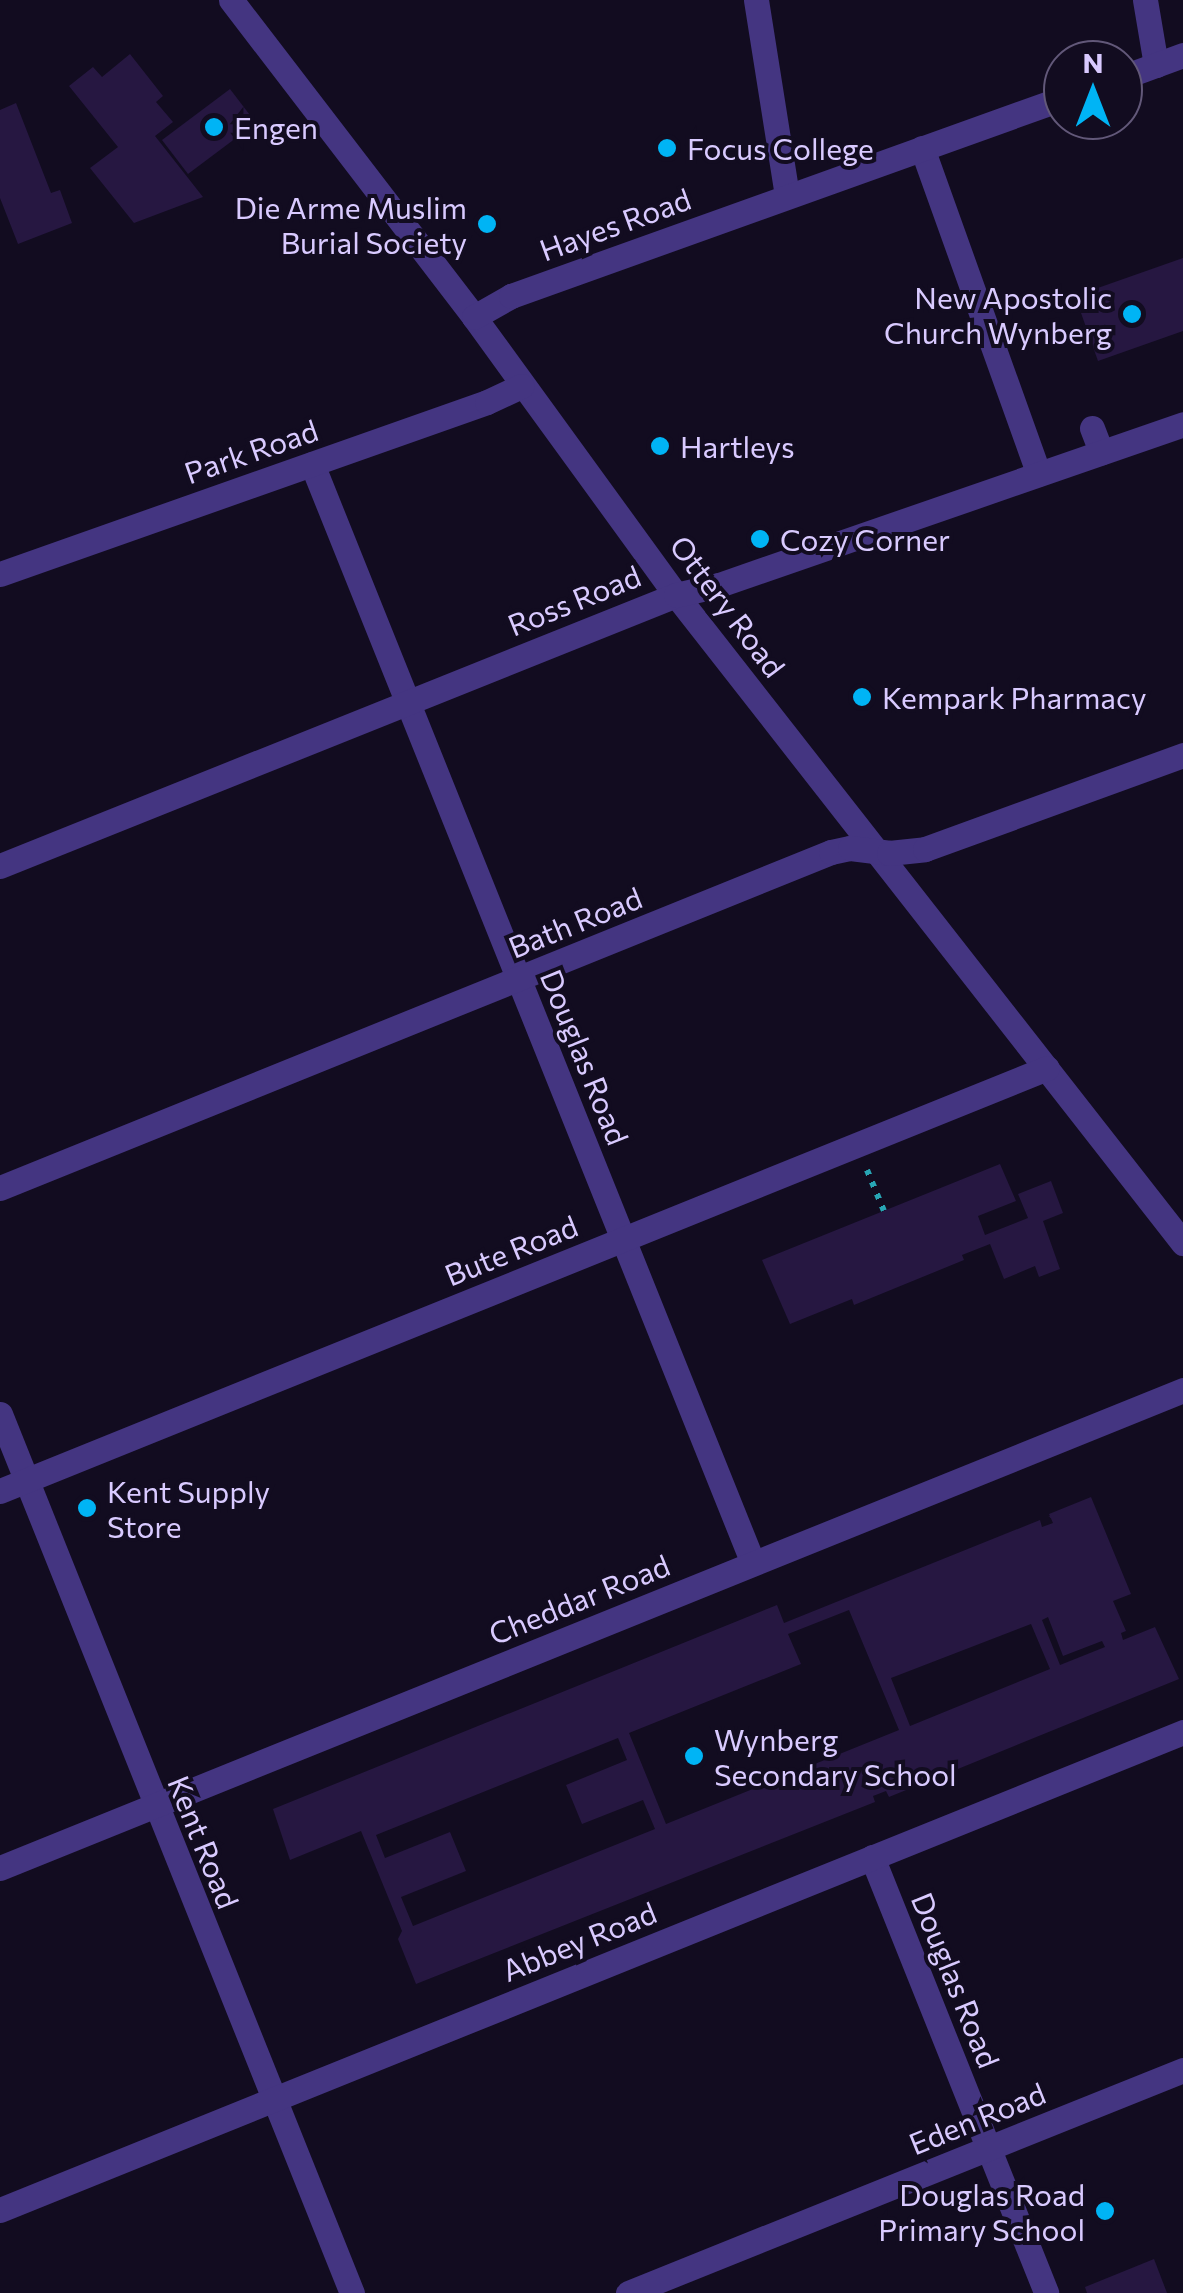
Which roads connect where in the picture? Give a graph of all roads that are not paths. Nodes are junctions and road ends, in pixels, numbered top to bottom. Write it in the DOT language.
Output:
graph roads {
  1 [pos="232,0"];
  2 [pos="756,0"];
  3 [pos="1146,0"];
  4 [pos="1183,55"];
  5 [pos="1156,65"];
  6 [pos="1143,70"];
  7 [pos="1043,105"];
  8 [pos="922,148"];
  9 [pos="788,196"];
  10 [pos="474,317"];
  11 [pos="522,386"];
  12 [pos="1183,424"];
  13 [pos="312,464"];
  14 [pos="1039,474"];
  15 [pos="0,574"];
  16 [pos="676,594"];
  17 [pos="406,703"];
  18 [pos="1183,755"];
  19 [pos="874,850"];
  20 [pos="0,866"];
  21 [pos="520,980"];
  22 [pos="1047,1068"];
  23 [pos="0,1188"];
  24 [pos="624,1240"];
  25 [pos="1183,1243"];
  26 [pos="1183,1390"];
  27 [pos="0,1414"];
  28 [pos="27,1481"];
  29 [pos="0,1491"];
  30 [pos="754,1563"];
  31 [pos="1183,1732"];
  32 [pos="155,1806"];
  33 [pos="872,1858"];
  34 [pos="0,1868"];
  35 [pos="1183,2070"];
  36 [pos="273,2099"];
  37 [pos="989,2148"];
  38 [pos="0,2210"];
  39 [pos="352,2293"];
  40 [pos="628,2293"];
  41 [pos="1046,2293"];
  1 -- 10 [label="street, Ottery Road"];
  2 -- 9 [label="street"];
  3 -- 5 [label="street"];
  4 -- 5 [label="street"];
  5 -- 6 [label="street"];
  7 -- 8 [label="street, Hayes Road"];
  8 -- 9 [label="street, Hayes Road"];
  8 -- 14 [label="street"];
  9 -- 10 [label="street, Hayes Road"];
  10 -- 11 [label="street, Ottery Road"];
  11 -- 13 [label="street, Park Road"];
  11 -- 16 [label="street, Ottery Road"];
  12 -- 14 [label="street, Ross Road"];
  13 -- 15 [label="street, Park Road"];
  13 -- 17 [label="street, Douglas Road"];
  14 -- 16 [label="street, Ross Road"];
  16 -- 17 [label="street, Ross Road"];
  16 -- 19 [label="street, Ottery Road"];
  17 -- 20 [label="street, Ross Road"];
  17 -- 21 [label="street, Douglas Road"];
  18 -- 19 [label="street, Bath Road"];
  19 -- 21 [label="street, Bath Road"];
  19 -- 22 [label="street, Ottery Road"];
  21 -- 23 [label="street, Bath Road"];
  21 -- 24 [label="street, Douglas Road"];
  22 -- 24 [label="street, Bute Road"];
  22 -- 25 [label="street, Ottery Road"];
  24 -- 28 [label="street, Bute Road"];
  24 -- 30 [label="street, Douglas Road"];
  26 -- 30 [label="street, Cheddar Road"];
  27 -- 28 [label="street, Kent Road"];
  28 -- 29 [label="street, Bute Road"];
  28 -- 32 [label="street, Kent Road"];
  30 -- 32 [label="street, Cheddar Road"];
  31 -- 33 [label="street, Abbey Road"];
  32 -- 34 [label="street, Cheddar Road"];
  32 -- 36 [label="street, Kent Road"];
  33 -- 36 [label="street, Abbey Road"];
  33 -- 37 [label="street, Douglas Road"];
  35 -- 37 [label="street, Eden Road"];
  36 -- 38 [label="street, Abbey Road"];
  36 -- 39 [label="street, Kent Road"];
  37 -- 40 [label="street, Eden Road"];
  37 -- 41 [label="street, Douglas Road"];
}
